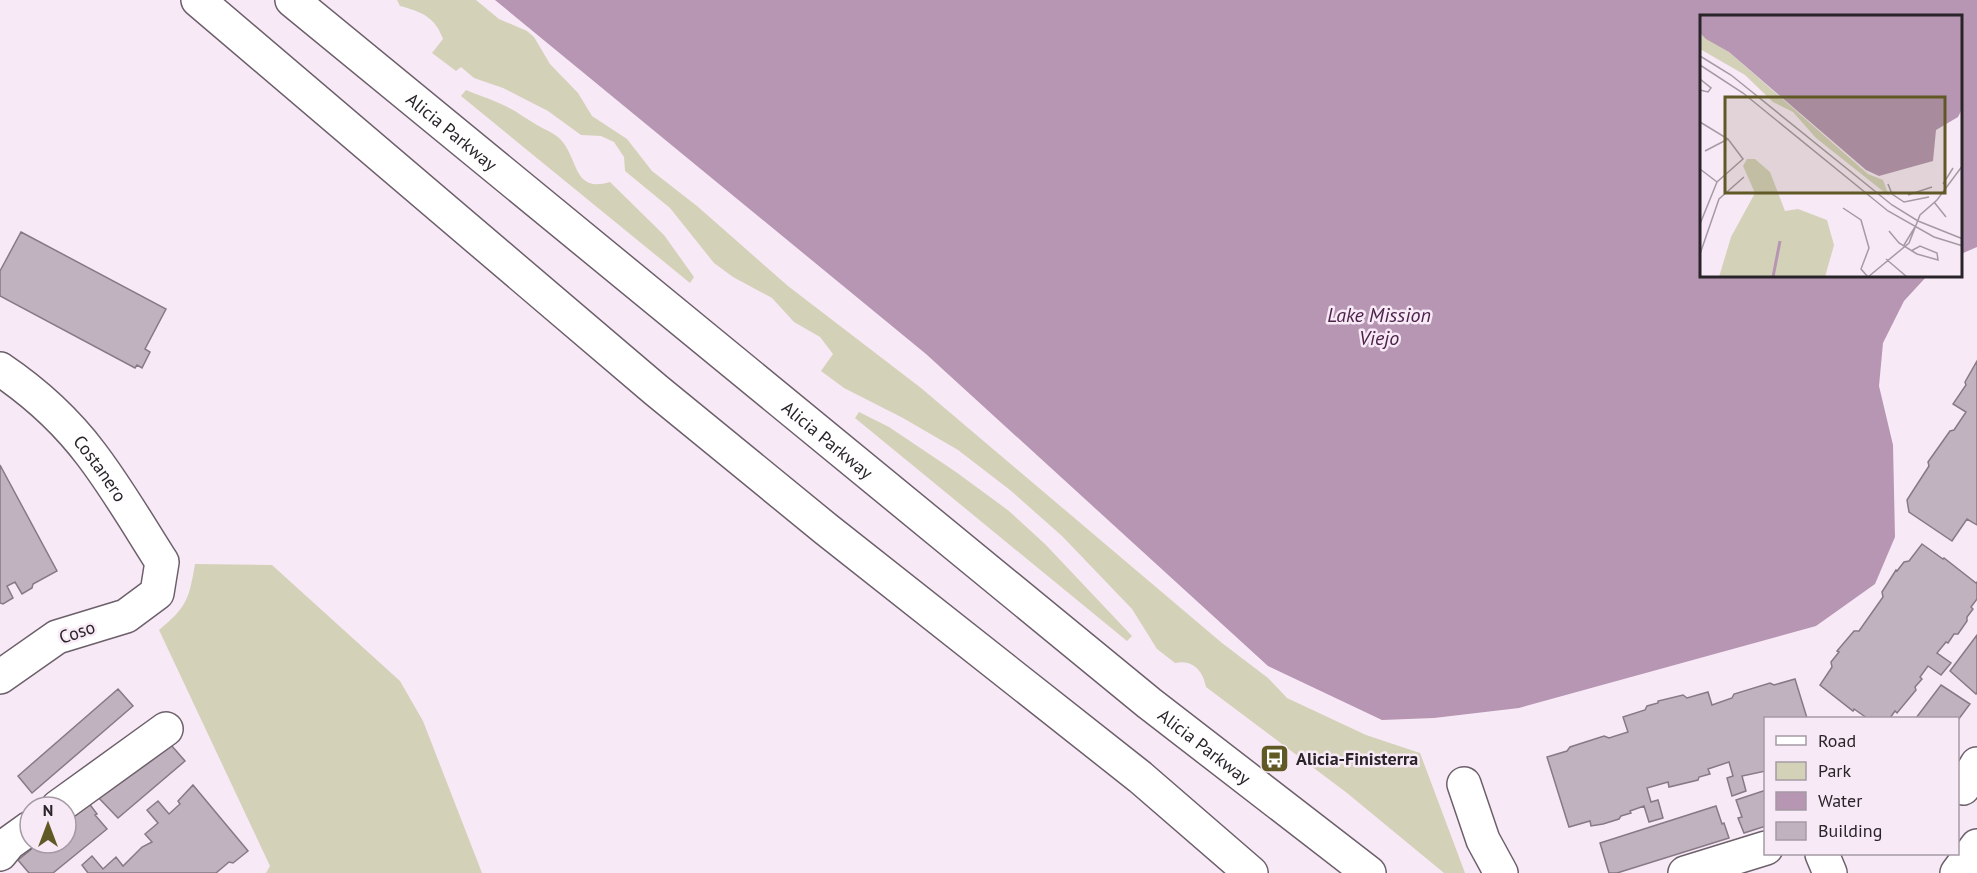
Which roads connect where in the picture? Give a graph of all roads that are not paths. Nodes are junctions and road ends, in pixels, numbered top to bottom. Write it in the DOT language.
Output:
graph roads {
  1 [pos="198,0"];
  2 [pos="292,0"];
  3 [pos="7,383"];
  4 [pos="157,593"];
  5 [pos="0,677"];
  6 [pos="166,729"];
  7 [pos="1464,784"];
  8 [pos="75,795"];
  9 [pos="18,837"];
  10 [pos="1977,846"];
  11 [pos="1764,849"];
  12 [pos="0,854"];
  13 [pos="1822,855"];
  14 [pos="1251,873"];
  15 [pos="1369,873"];
  16 [pos="1501,873"];
  17 [pos="1685,873"];
  18 [pos="1830,873"];
  19 [pos="1957,873"];
  1 -- 14 [label="main road"];
  2 -- 15 [label="main road, Alicia Parkway"];
  3 -- 4 [label="main road, Costanero"];
  4 -- 5 [label="main road, Coso"];
  6 -- 8 [label="main road"];
  7 -- 16 [label="main road"];
  9 -- 12 [label="main road"];
  10 -- 19 [label="main road"];
  11 -- 17 [label="main road"];
  13 -- 18 [label="main road"];
}
